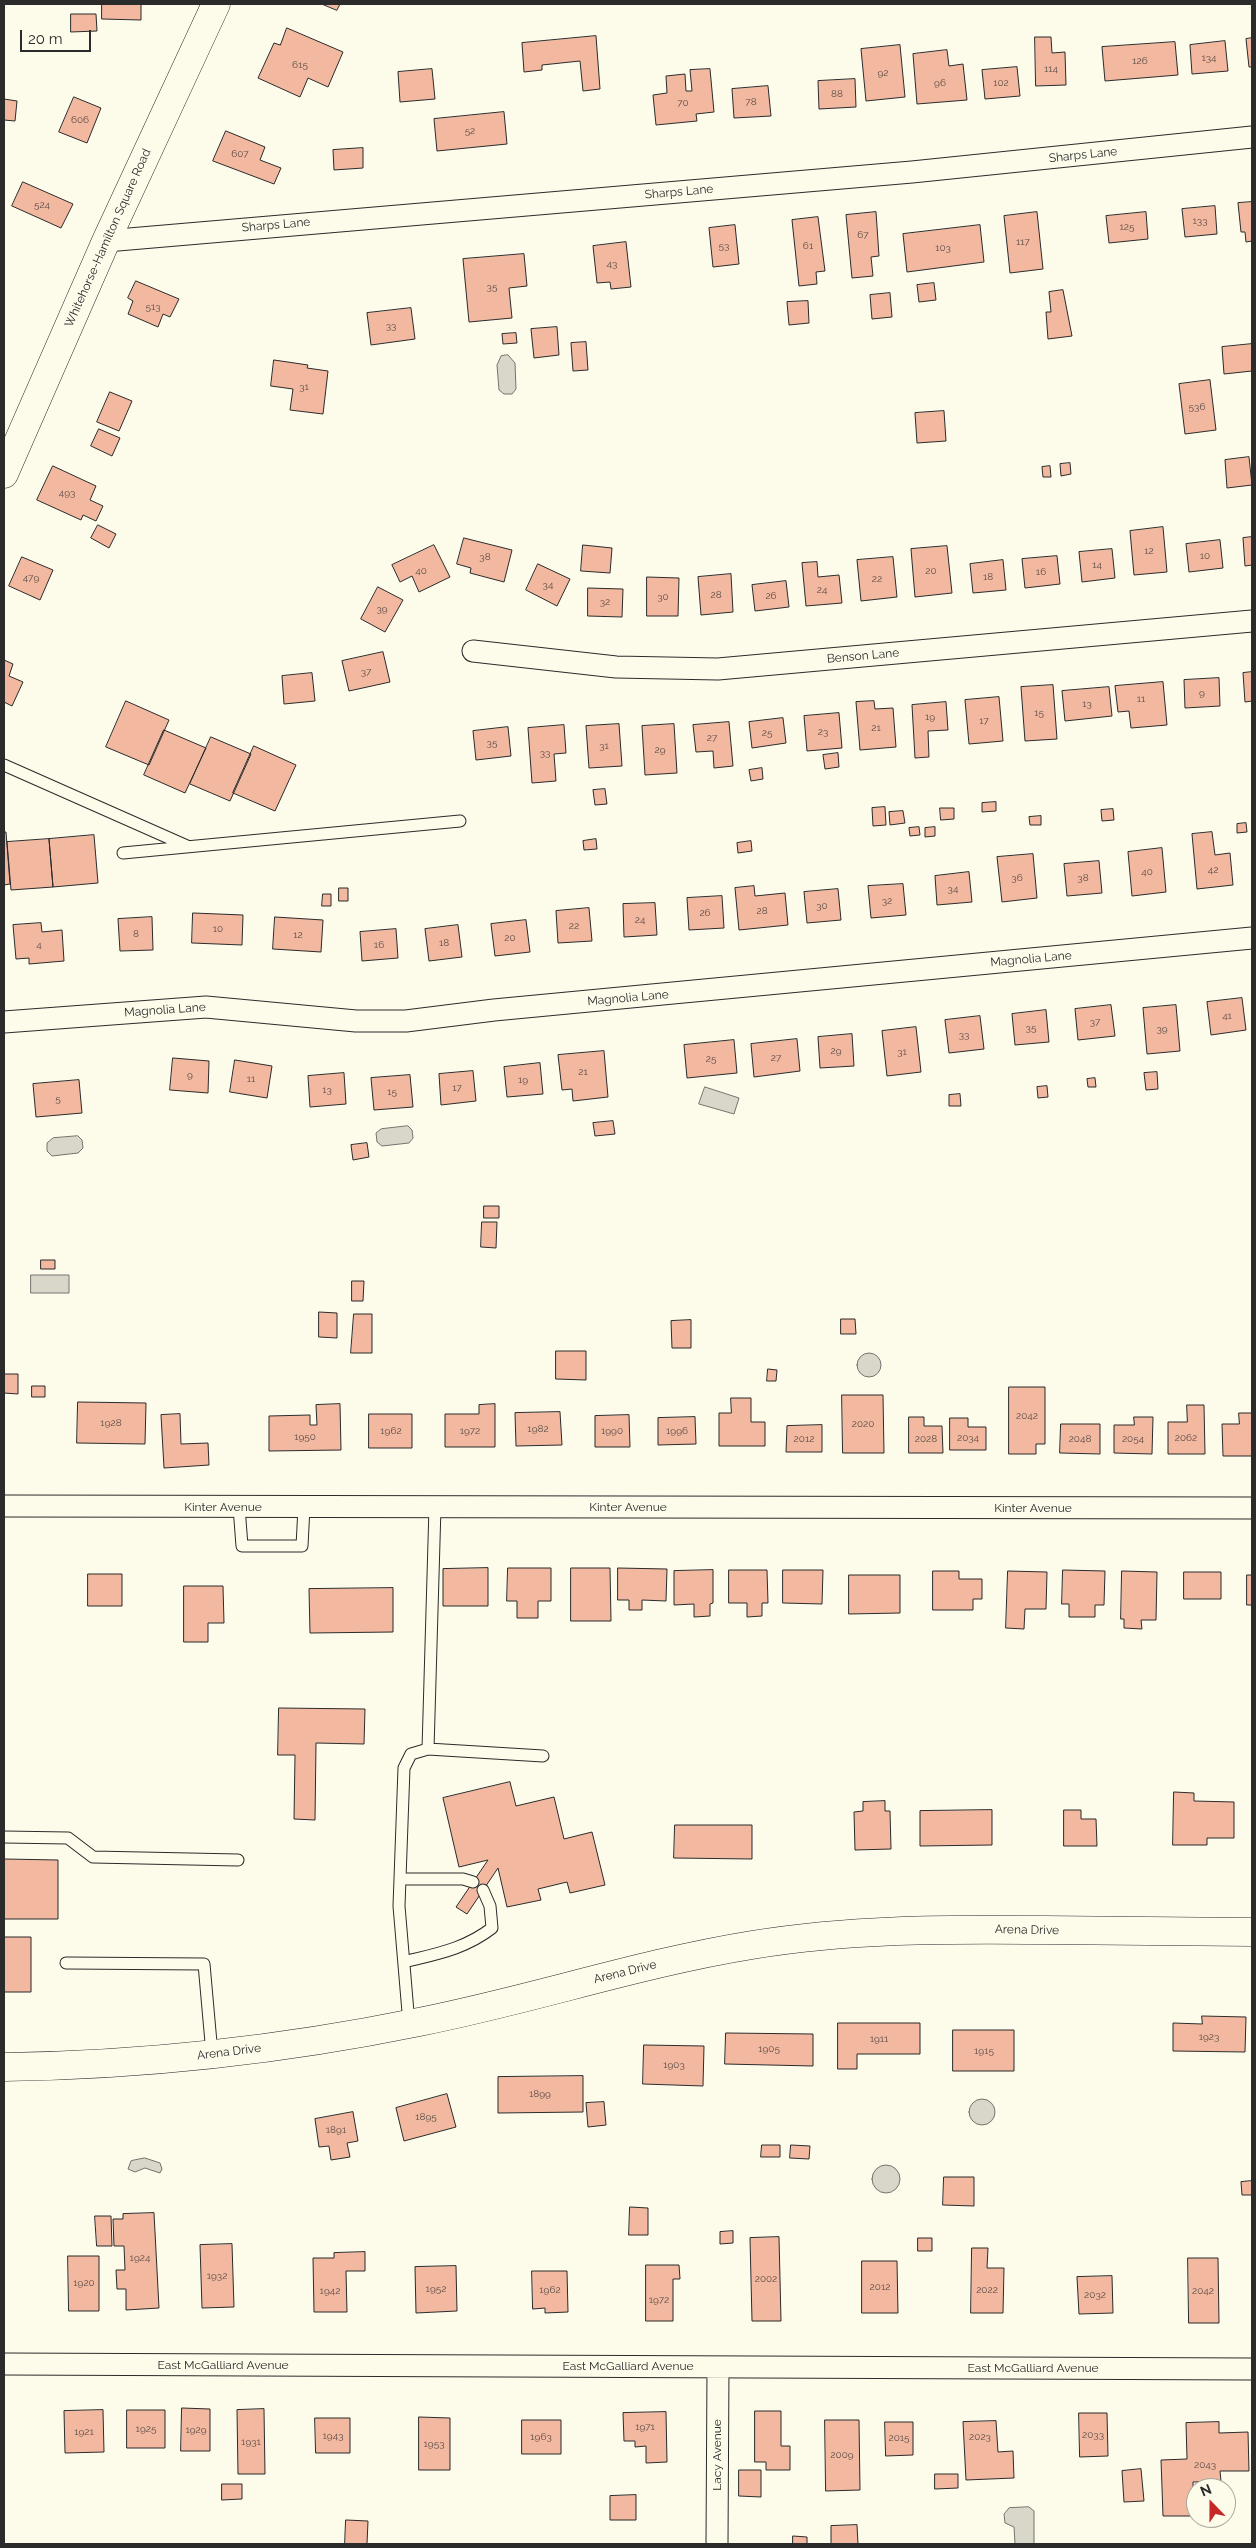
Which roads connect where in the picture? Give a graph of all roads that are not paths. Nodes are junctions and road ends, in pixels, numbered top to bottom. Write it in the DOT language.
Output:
graph roads {
  1 [pos="216,4"];
  2 [pos="1252,137"];
  3 [pos="106,240"];
  4 [pos="4,474"];
  5 [pos="1252,621"];
  6 [pos="473,651"];
  7 [pos="4,765"];
  8 [pos="460,821"];
  9 [pos="188,847"];
  10 [pos="123,853"];
  11 [pos="1252,938"];
  12 [pos="4,1022"];
  13 [pos="4,1506"];
  14 [pos="239,1507"];
  15 [pos="304,1507"];
  16 [pos="435,1507"];
  17 [pos="1252,1508"];
  18 [pos="428,1749"];
  19 [pos="543,1756"];
  20 [pos="4,1837"];
  21 [pos="238,1860"];
  22 [pos="400,1879"];
  23 [pos="473,1882"];
  24 [pos="483,1890"];
  25 [pos="1252,1932"];
  26 [pos="404,1962"];
  27 [pos="66,1963"];
  28 [pos="408,2024"];
  29 [pos="212,2055"];
  30 [pos="4,2067"];
  31 [pos="4,2364"];
  32 [pos="718,2367"];
  33 [pos="1252,2369"];
  34 [pos="717,2544"];
  1 -- 3 [label="main road, Whitehorse-Hamilton Square Road"];
  2 -- 3 [label="street, Sharps Lane"];
  3 -- 4 [label="main road, Whitehorse-Hamilton Square Road"];
  5 -- 6 [label="street, Benson Lane"];
  7 -- 9 [label="lane"];
  8 -- 9 [label="lane"];
  9 -- 10 [label="lane"];
  11 -- 12 [label="street, Magnolia Lane"];
  13 -- 14 [label="street, Kinter Avenue"];
  14 -- 15 [label="street, Kinter Avenue"];
  14 -- 15 [label="lane"];
  15 -- 16 [label="street, Kinter Avenue"];
  16 -- 17 [label="street, Kinter Avenue"];
  16 -- 18 [label="lane"];
  18 -- 19 [label="lane"];
  18 -- 22 [label="lane"];
  20 -- 21 [label="lane"];
  22 -- 23 [label="lane"];
  22 -- 26 [label="lane"];
  24 -- 26 [label="lane"];
  25 -- 28 [label="main road, Arena Drive"];
  26 -- 28 [label="lane"];
  27 -- 29 [label="lane"];
  28 -- 29 [label="main road, Arena Drive"];
  29 -- 30 [label="main road, Arena Drive"];
  31 -- 32 [label="street, East McGalliard Avenue"];
  32 -- 33 [label="street, East McGalliard Avenue"];
  32 -- 34 [label="street, Lacy Avenue"];
}
